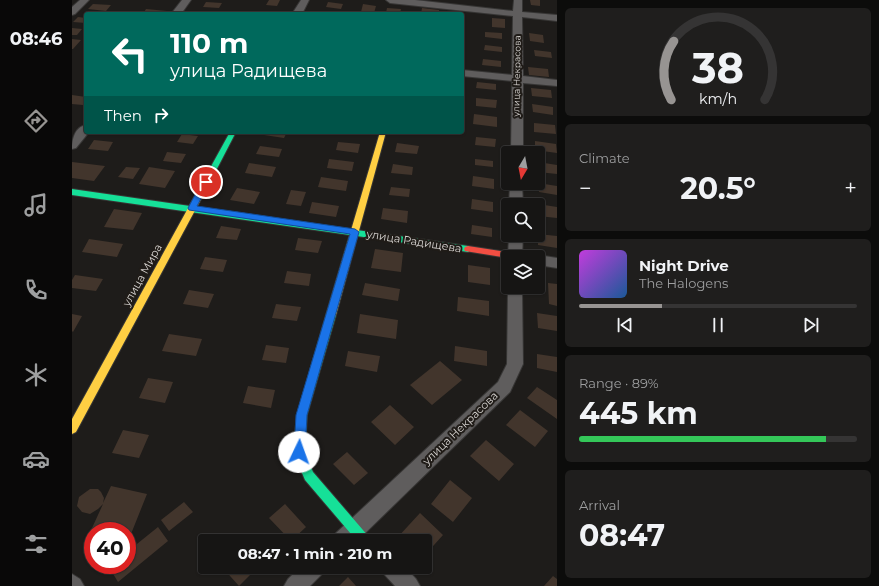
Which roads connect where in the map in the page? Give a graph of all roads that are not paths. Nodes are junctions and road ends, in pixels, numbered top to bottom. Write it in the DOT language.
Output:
graph roads {
  1 [pos="85,0"];
  2 [pos="187,0"];
  3 [pos="305,0"];
  4 [pos="390,0"];
  5 [pos="518,0"];
  6 [pos="416,1"];
  7 [pos="72,12"];
  8 [pos="178,12"];
  9 [pos="298,12"];
  10 [pos="413,12"];
  11 [pos="518,14"];
  12 [pos="557,18"];
  13 [pos="464,73"];
  14 [pos="517,78"];
  15 [pos="557,83"];
  16 [pos="84,130"];
  17 [pos="232,134"];
  18 [pos="382,134"];
  19 [pos="72,145"];
  20 [pos="516,146"];
  21 [pos="72,192"];
  22 [pos="192,208"];
  23 [pos="355,232"];
  24 [pos="501,255"];
  25 [pos="545,261"];
  26 [pos="557,263"];
  27 [pos="515,294"];
  28 [pos="72,429"];
  29 [pos="352,534"];
  30 [pos="357,534"];
  31 [pos="308,574"];
  32 [pos="398,574"];
  33 [pos="295,586"];
  34 [pos="409,586"];
  1 -- 7 [label="street"];
  2 -- 8 [label="street"];
  3 -- 9 [label="street"];
  4 -- 6 [label="street"];
  5 -- 11 [label="street, улица Некрасова"];
  6 -- 10 [label="street"];
  6 -- 11 [label="street"];
  11 -- 12 [label="street"];
  11 -- 14 [label="street, улица Некрасова"];
  13 -- 14 [label="street"];
  14 -- 15 [label="street"];
  14 -- 20 [label="street, улица Некрасова"];
  16 -- 19 [label="street"];
  17 -- 22 [label="street, улица Мира"];
  18 -- 23 [label="street"];
  21 -- 22 [label="street, улица Радищева"];
  22 -- 23 [label="street, улица Радищева"];
  22 -- 28 [label="street, улица Мира"];
  23 -- 24 [label="street, улица Радищева"];
  23 -- 29 [label="street"];
  25 -- 26 [label="street"];
  27 -- 30 [label="street, улица Некрасова"];
  31 -- 33 [label="street"];
  32 -- 34 [label="street"];
}
